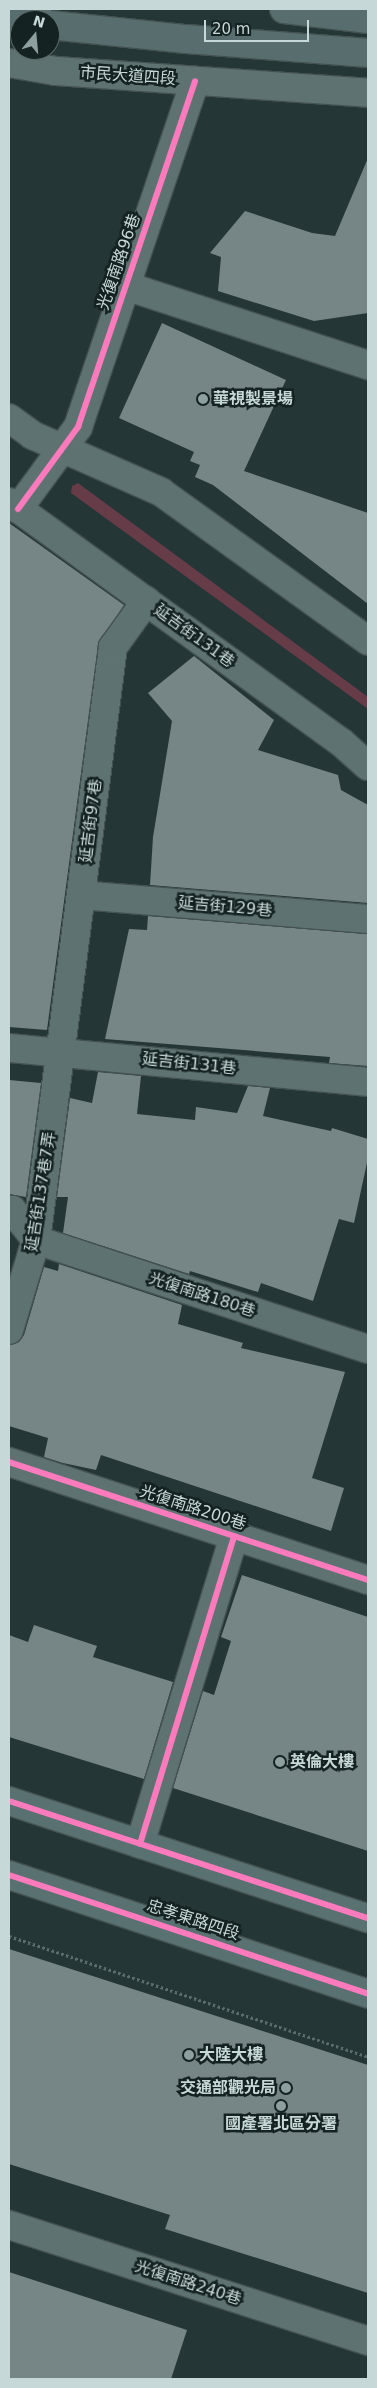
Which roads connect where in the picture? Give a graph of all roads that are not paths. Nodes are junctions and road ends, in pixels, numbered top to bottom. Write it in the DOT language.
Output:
graph roads {
  1 [pos="284,9"];
  2 [pos="368,19"];
  3 [pos="60,26"];
  4 [pos="368,53"];
  5 [pos="9,63"];
  6 [pos="195,81"];
  7 [pos="368,93"];
  8 [pos="126,286"];
  9 [pos="368,366"];
  10 [pos="9,418"];
  11 [pos="62,448"];
  12 [pos="13,506"];
  13 [pos="146,601"];
  14 [pos="368,641"];
  15 [pos="368,766"];
  16 [pos="81,895"];
  17 [pos="368,919"];
  18 [pos="9,1048"];
  19 [pos="61,1051"];
  20 [pos="368,1082"];
  21 [pos="9,1210"];
  22 [pos="36,1240"];
  23 [pos="9,1330"];
  24 [pos="368,1349"];
  25 [pos="9,1462"];
  26 [pos="234,1536"];
  27 [pos="368,1580"];
  28 [pos="9,1802"];
  29 [pos="140,1844"];
  30 [pos="9,1875"];
  31 [pos="368,1918"];
  32 [pos="368,1994"];
  33 [pos="9,2225"];
  34 [pos="368,2341"];
  1 -- 2 [label="highway"];
  3 -- 4 [label="highway"];
  5 -- 6 [label="street, 市民大道四段"];
  6 -- 7 [label="street, 市民大道四段"];
  6 -- 8 [label="street, 光復南路96巷"];
  8 -- 9 [label="street, 光復南路96巷"];
  8 -- 11 [label="street, 光復南路96巷"];
  10 -- 11 [label="street"];
  11 -- 12 [label="street, 延吉街131巷"];
  11 -- 14 [label="street"];
  12 -- 13 [label="street, 延吉街131巷"];
  13 -- 15 [label="street, 延吉街131巷"];
  13 -- 16 [label="street, 延吉街97巷"];
  16 -- 17 [label="street, 延吉街129巷"];
  16 -- 19 [label="street, 延吉街97巷"];
  18 -- 19 [label="street, 延吉街131巷"];
  19 -- 20 [label="street, 延吉街131巷"];
  19 -- 22 [label="street, 延吉街137巷7弄"];
  21 -- 22 [label="street"];
  22 -- 23 [label="street, 延吉街137巷7弄"];
  22 -- 24 [label="street, 光復南路180巷"];
  25 -- 26 [label="street, 光復南路200巷"];
  26 -- 27 [label="street, 光復南路200巷"];
  26 -- 29 [label="street"];
  28 -- 29 [label="main road"];
  29 -- 31 [label="main road"];
  30 -- 32 [label="main road, 忠孝東路四段"];
  33 -- 34 [label="street, 光復南路240巷"];
}
